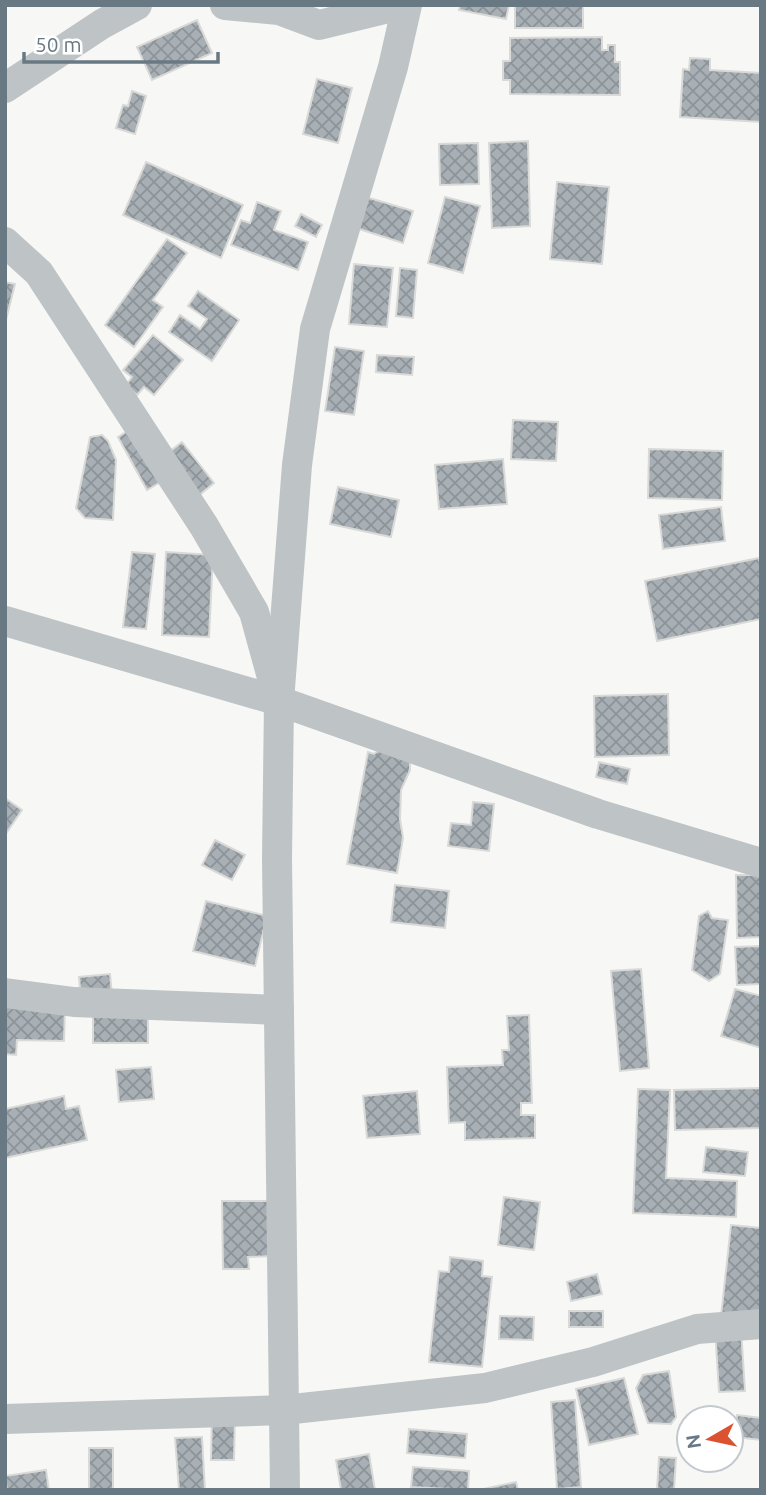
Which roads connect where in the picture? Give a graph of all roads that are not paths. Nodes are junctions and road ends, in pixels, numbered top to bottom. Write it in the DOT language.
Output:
graph roads {
  1 [pos="137,5"];
  2 [pos="225,5"];
  3 [pos="401,5"];
  4 [pos="407,5"];
  5 [pos="5,88"];
  6 [pos="5,242"];
  7 [pos="5,621"];
  8 [pos="279,701"];
  9 [pos="761,863"];
  10 [pos="5,993"];
  11 [pos="279,1010"];
  12 [pos="761,1324"];
  13 [pos="284,1410"];
  14 [pos="5,1419"];
  15 [pos="285,1490"];
  1 -- 5 [label="street"];
  2 -- 3 [label="street"];
  4 -- 8 [label="street"];
  6 -- 8 [label="street"];
  7 -- 8 [label="street"];
  8 -- 9 [label="street"];
  8 -- 11 [label="street"];
  10 -- 11 [label="street"];
  11 -- 13 [label="street"];
  12 -- 13 [label="street"];
  13 -- 14 [label="street"];
  13 -- 15 [label="street"];
}
